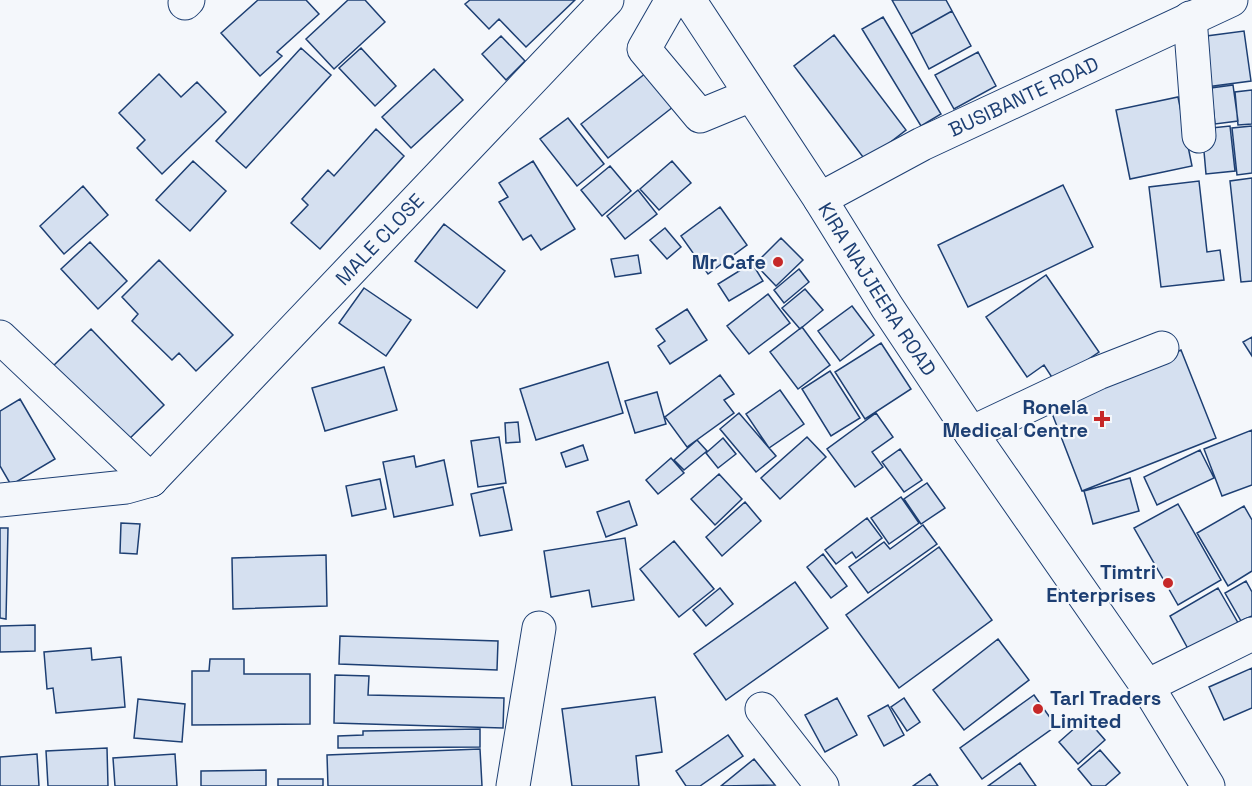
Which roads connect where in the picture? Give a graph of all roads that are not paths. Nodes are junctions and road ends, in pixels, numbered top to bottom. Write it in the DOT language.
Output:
graph roads {
  1 [pos="607,0"];
  2 [pos="672,0"];
  3 [pos="689,0"];
  4 [pos="1231,0"];
  5 [pos="1190,18"];
  6 [pos="751,95"];
  7 [pos="1199,136"];
  8 [pos="820,199"];
  9 [pos="0,338"];
  10 [pos="1162,348"];
  11 [pos="971,434"];
  12 [pos="151,480"];
  13 [pos="0,500"];
  14 [pos="539,628"];
  15 [pos="1252,634"];
  16 [pos="1148,686"];
  17 [pos="762,709"];
  18 [pos="513,786"];
  19 [pos="822,786"];
  20 [pos="1208,786"];
  1 -- 12 [label="street, MALE CLOSE"];
  2 -- 6 [label="street"];
  3 -- 6 [label="street, KIRA NAJJEERA ROAD"];
  4 -- 5 [label="street, BUSIBANTE ROAD"];
  5 -- 7 [label="street"];
  5 -- 8 [label="street, BUSIBANTE ROAD"];
  6 -- 8 [label="street, KIRA NAJJEERA ROAD"];
  8 -- 11 [label="street, KIRA NAJJEERA ROAD"];
  9 -- 12 [label="street"];
  10 -- 11 [label="street"];
  11 -- 16 [label="street, KIRA NAJJEERA ROAD"];
  12 -- 13 [label="street"];
  14 -- 18 [label="street"];
  15 -- 16 [label="street"];
  16 -- 20 [label="street, KIRA NAJJEERA ROAD"];
  17 -- 19 [label="street"];
}
